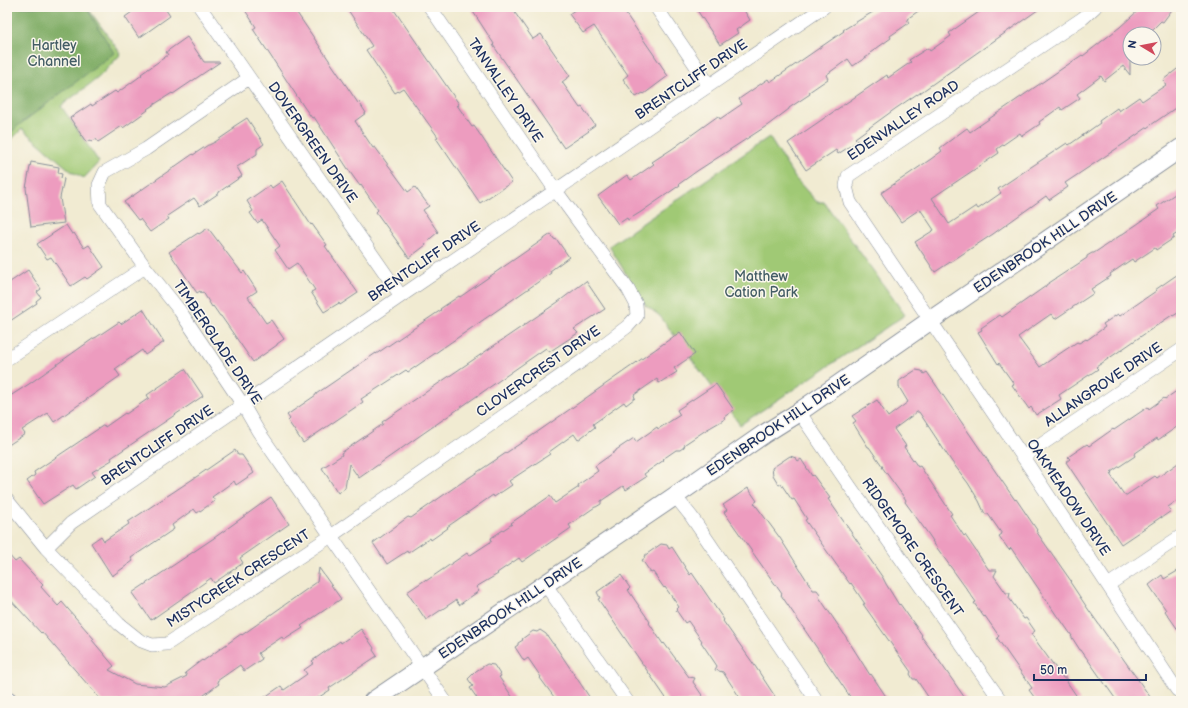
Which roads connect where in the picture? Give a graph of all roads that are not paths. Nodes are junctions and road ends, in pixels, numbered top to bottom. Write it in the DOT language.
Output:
graph roads {
  1 [pos="200,7"];
  2 [pos="430,7"];
  3 [pos="656,7"];
  4 [pos="824,7"];
  5 [pos="1095,7"];
  6 [pos="249,78"];
  7 [pos="710,85"];
  8 [pos="1181,148"];
  9 [pos="556,191"];
  10 [pos="145,267"];
  11 [pos="401,296"];
  12 [pos="931,320"];
  13 [pos="1181,350"];
  14 [pos="7,360"];
  15 [pos="243,405"];
  16 [pos="799,412"];
  17 [pos="1023,457"];
  18 [pos="675,496"];
  19 [pos="7,500"];
  20 [pos="331,536"];
  21 [pos="1181,536"];
  22 [pos="46,548"];
  23 [pos="545,584"];
  24 [pos="1108,585"];
  25 [pos="422,668"];
  26 [pos="1181,692"];
  27 [pos="374,701"];
  28 [pos="445,701"];
  29 [pos="628,701"];
  30 [pos="817,701"];
  31 [pos="1001,701"];
  1 -- 6 [label="street, DOVERGREEN DRIVE"];
  2 -- 9 [label="street, TANVALLEY DRIVE"];
  3 -- 7 [label="street"];
  4 -- 7 [label="street, BRENTCLIFF DRIVE"];
  5 -- 12 [label="street, EDENVALLEY ROAD"];
  6 -- 10 [label="street, TIMBERGLADE DRIVE"];
  6 -- 11 [label="street, DOVERGREEN DRIVE"];
  7 -- 9 [label="street, BRENTCLIFF DRIVE"];
  8 -- 12 [label="street, EDENBROOK HILL DRIVE"];
  9 -- 11 [label="street, BRENTCLIFF DRIVE"];
  9 -- 20 [label="street, CLOVERCREST DRIVE"];
  10 -- 14 [label="street"];
  10 -- 15 [label="street, TIMBERGLADE DRIVE"];
  11 -- 15 [label="street, BRENTCLIFF DRIVE"];
  12 -- 16 [label="street, EDENBROOK HILL DRIVE"];
  12 -- 17 [label="street, OAKMEADOW DRIVE"];
  13 -- 17 [label="street, ALLANGROVE DRIVE"];
  15 -- 20 [label="street, TIMBERGLADE DRIVE"];
  15 -- 22 [label="street, BRENTCLIFF DRIVE"];
  16 -- 18 [label="street, EDENBROOK HILL DRIVE"];
  16 -- 31 [label="street, RIDGEMORE CRESCENT"];
  17 -- 24 [label="street, OAKMEADOW DRIVE"];
  18 -- 23 [label="street, EDENBROOK HILL DRIVE"];
  18 -- 30 [label="street"];
  19 -- 22 [label="street, MISTYCREEK CRESCENT"];
  20 -- 22 [label="street, MISTYCREEK CRESCENT"];
  20 -- 25 [label="street, TIMBERGLADE DRIVE"];
  21 -- 24 [label="street"];
  23 -- 25 [label="street, EDENBROOK HILL DRIVE"];
  23 -- 29 [label="street"];
  24 -- 26 [label="street, OAKMEADOW DRIVE"];
  25 -- 27 [label="street, EDENBROOK HILL DRIVE"];
  25 -- 28 [label="street, TIMBERGLADE DRIVE"];
}
